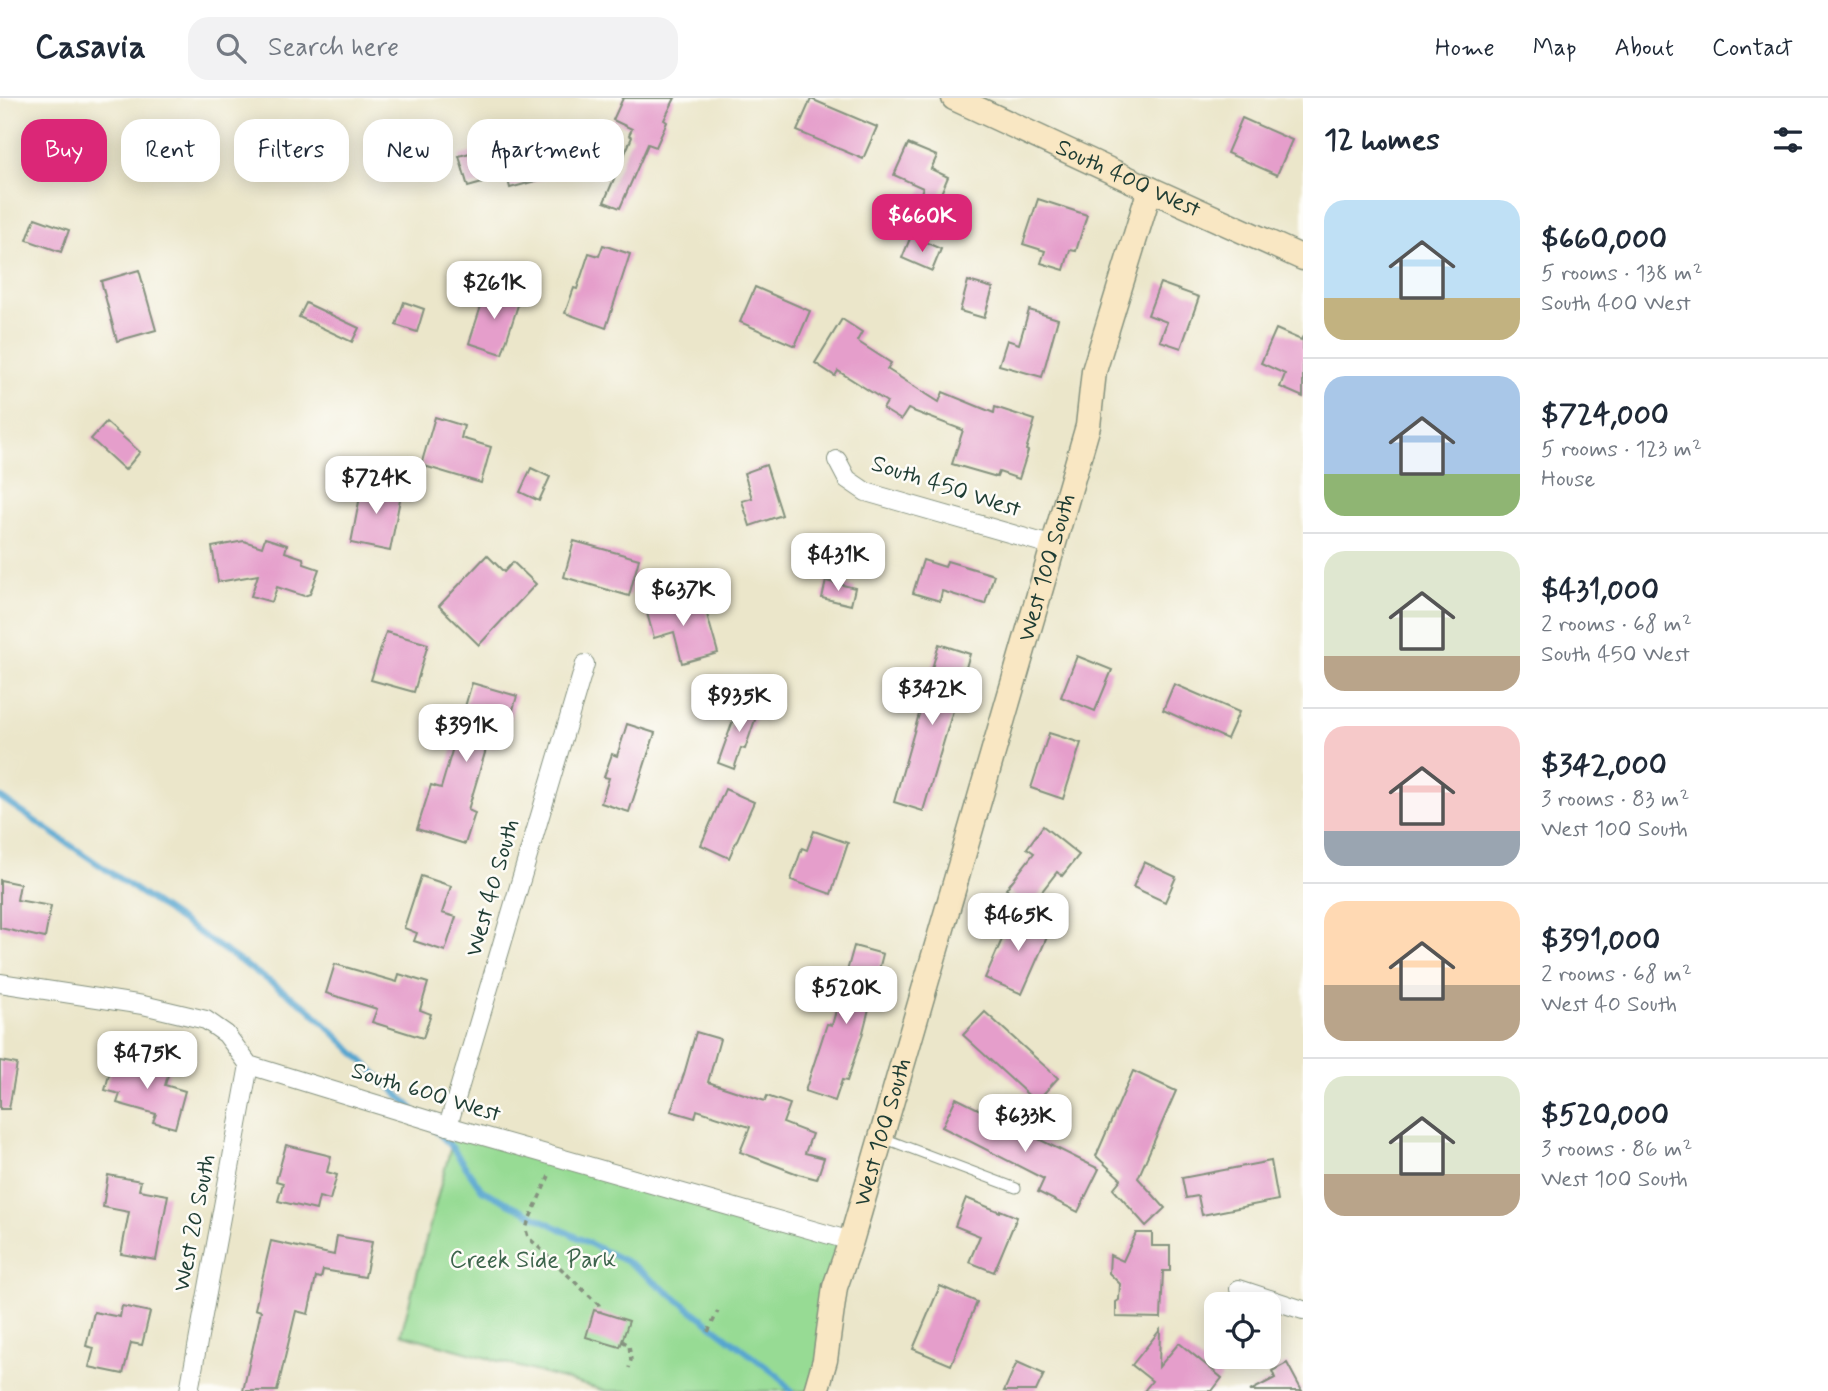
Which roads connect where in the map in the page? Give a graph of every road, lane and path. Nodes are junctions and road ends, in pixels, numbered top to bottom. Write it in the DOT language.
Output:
graph roads {
  1 [pos="968,101"];
  2 [pos="1150,189"];
  3 [pos="1301,252"];
  4 [pos="837,460"];
  5 [pos="1054,546"];
  6 [pos="585,664"];
  7 [pos="0,983"];
  8 [pos="249,1065"];
  9 [pos="448,1126"];
  10 [pos="881,1138"];
  11 [pos="550,1175"];
  12 [pos="1016,1188"];
  13 [pos="851,1241"];
  14 [pos="1239,1289"];
  15 [pos="1303,1310"];
  16 [pos="718,1311"];
  17 [pos="600,1312"];
  18 [pos="708,1332"];
  19 [pos="622,1341"];
  20 [pos="629,1368"];
  21 [pos="188,1391"];
  22 [pos="816,1391"];
  1 -- 2 [label="street, South 400 West"];
  2 -- 3 [label="street, South 400 West"];
  2 -- 5 [label="street, West 100 South"];
  4 -- 5 [label="street, South 450 West"];
  5 -- 10 [label="street, West 100 South"];
  6 -- 9 [label="street, West 40 South"];
  7 -- 8 [label="street"];
  8 -- 9 [label="street, South 600 West"];
  8 -- 21 [label="street, West 20 South"];
  9 -- 13 [label="street, South 600 West"];
  10 -- 12 [label="lane"];
  10 -- 13 [label="street, West 100 South"];
  11 -- 17 [label="path"];
  13 -- 22 [label="street, West 100 South"];
  14 -- 15 [label="street"];
  16 -- 18 [label="path"];
  19 -- 20 [label="path"];
}
